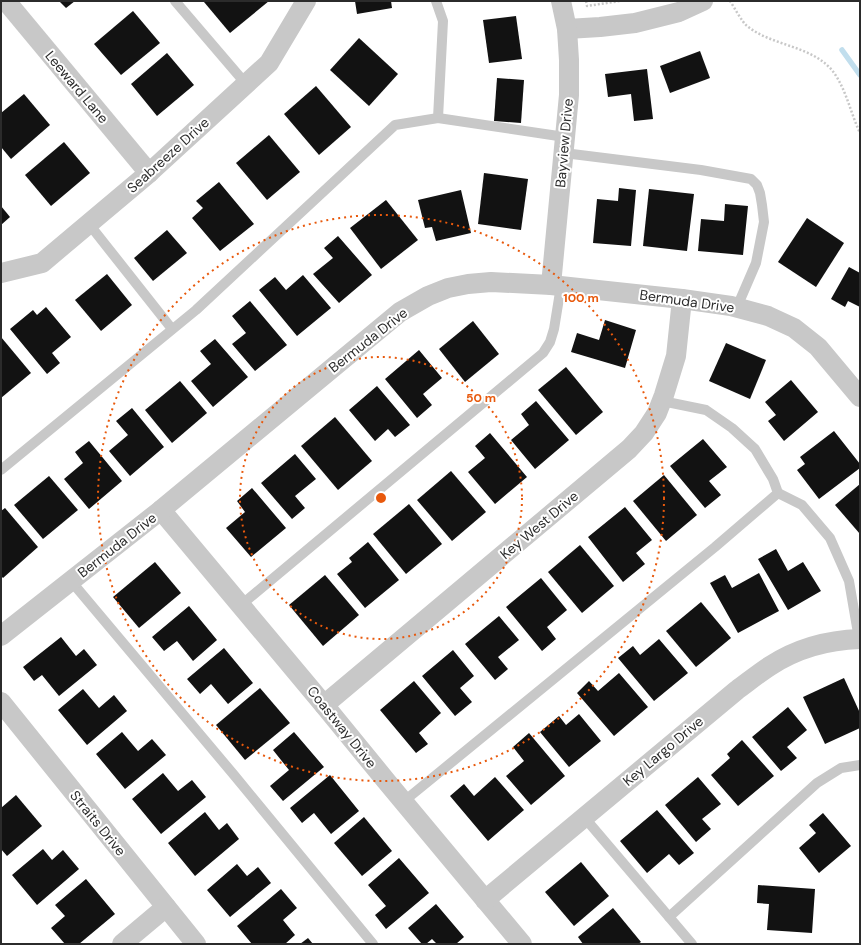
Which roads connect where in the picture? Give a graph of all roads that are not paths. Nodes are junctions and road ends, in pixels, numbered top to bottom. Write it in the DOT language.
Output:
graph roads {
  1 [pos="6,1"];
  2 [pos="176,1"];
  3 [pos="306,1"];
  4 [pos="436,1"];
  5 [pos="561,1"];
  6 [pos="703,1"];
  7 [pos="567,29"];
  8 [pos="246,84"];
  9 [pos="438,118"];
  10 [pos="564,145"];
  11 [pos="150,173"];
  12 [pos="89,224"];
  13 [pos="1,273"];
  14 [pos="556,286"];
  15 [pos="682,299"];
  16 [pos="737,307"];
  17 [pos="172,329"];
  18 [pos="860,397"];
  19 [pos="662,401"];
  20 [pos="1,470"];
  21 [pos="778,493"];
  22 [pos="161,510"];
  23 [pos="71,581"];
  24 [pos="241,605"];
  25 [pos="1,636"];
  26 [pos="860,639"];
  27 [pos="1,702"];
  28 [pos="324,705"];
  29 [pos="860,765"];
  30 [pos="403,802"];
  31 [pos="584,817"];
  32 [pos="485,900"];
  33 [pos="166,907"];
  34 [pos="669,917"];
  35 [pos="122,944"];
  36 [pos="196,944"];
  37 [pos="373,944"];
  38 [pos="522,944"];
  39 [pos="692,944"];
  1 -- 11 [label="street, Leeward Lane"];
  2 -- 8 [label="lane"];
  3 -- 8 [label="street, Seabreeze Drive"];
  4 -- 9 [label="lane"];
  5 -- 7 [label="street, Bayview Drive"];
  6 -- 7 [label="street"];
  7 -- 10 [label="street, Bayview Drive"];
  8 -- 11 [label="street, Seabreeze Drive"];
  9 -- 10 [label="lane"];
  9 -- 17 [label="lane"];
  10 -- 14 [label="street, Bayview Drive"];
  10 -- 16 [label="lane"];
  11 -- 12 [label="street, Seabreeze Drive"];
  12 -- 13 [label="street, Seabreeze Drive"];
  12 -- 17 [label="lane"];
  14 -- 15 [label="street, Bermuda Drive"];
  14 -- 22 [label="street, Bermuda Drive"];
  14 -- 24 [label="lane"];
  15 -- 16 [label="street, Bermuda Drive"];
  15 -- 19 [label="street, Key West Drive"];
  16 -- 18 [label="street, Bermuda Drive"];
  17 -- 20 [label="lane"];
  19 -- 21 [label="lane"];
  19 -- 28 [label="street, Key West Drive"];
  21 -- 26 [label="lane"];
  21 -- 30 [label="lane"];
  22 -- 23 [label="street, Bermuda Drive"];
  22 -- 24 [label="street, Coastway Drive"];
  23 -- 25 [label="street, Bermuda Drive"];
  23 -- 37 [label="lane"];
  24 -- 28 [label="street, Coastway Drive"];
  26 -- 31 [label="street, Key Largo Drive"];
  27 -- 33 [label="street, Straits Drive"];
  28 -- 30 [label="street, Coastway Drive"];
  29 -- 34 [label="lane"];
  30 -- 32 [label="street, Coastway Drive"];
  31 -- 32 [label="street, Key Largo Drive"];
  31 -- 34 [label="lane"];
  32 -- 38 [label="street, Coastway Drive"];
  33 -- 35 [label="street"];
  33 -- 36 [label="street, Straits Drive"];
  34 -- 39 [label="lane"];
}
